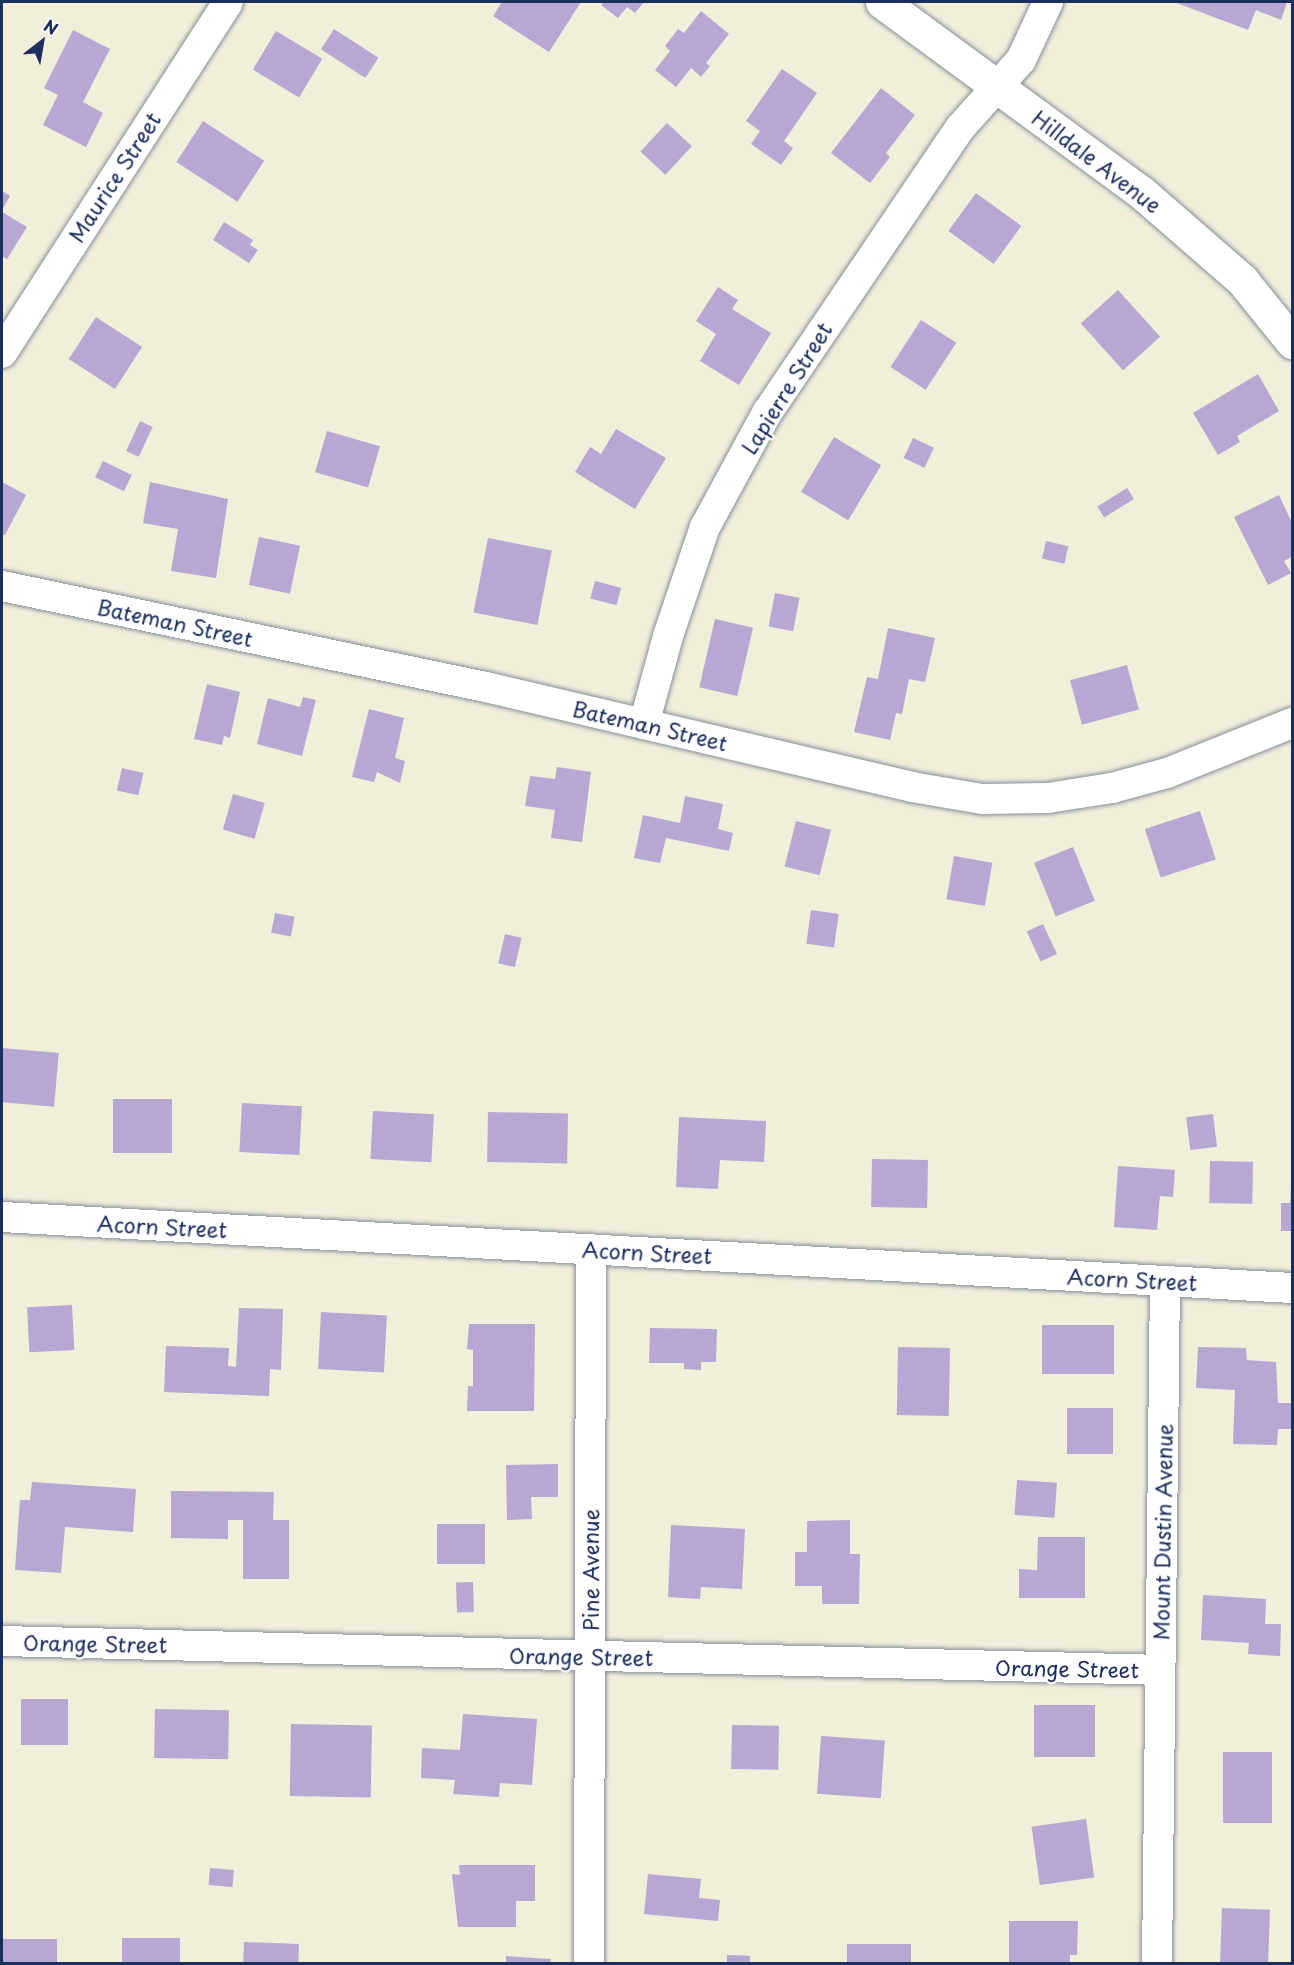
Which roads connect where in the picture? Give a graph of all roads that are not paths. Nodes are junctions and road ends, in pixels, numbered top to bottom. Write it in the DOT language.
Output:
graph roads {
  1 [pos="228,2"];
  2 [pos="882,2"];
  3 [pos="1048,2"];
  4 [pos="996,88"];
  5 [pos="1293,342"];
  6 [pos="2,353"];
  7 [pos="2,585"];
  8 [pos="1293,723"];
  9 [pos="644,724"];
  10 [pos="2,1217"];
  11 [pos="591,1249"];
  12 [pos="1165,1281"];
  13 [pos="1293,1288"];
  14 [pos="2,1641"];
  15 [pos="590,1656"];
  16 [pos="1160,1670"];
  17 [pos="589,1964"];
  18 [pos="1157,1964"];
  1 -- 6 [label="street, Maurice Street"];
  2 -- 4 [label="main road, Hilldale Avenue"];
  3 -- 4 [label="street, Lapierre Street"];
  4 -- 5 [label="main road, Hilldale Avenue"];
  4 -- 9 [label="street, Lapierre Street"];
  7 -- 9 [label="street, Bateman Street"];
  8 -- 9 [label="street, Bateman Street"];
  10 -- 11 [label="street, Acorn Street"];
  11 -- 12 [label="street, Acorn Street"];
  11 -- 15 [label="street, Pine Avenue"];
  12 -- 13 [label="street, Acorn Street"];
  12 -- 16 [label="street, Mount Dustin Avenue"];
  14 -- 15 [label="street, Orange Street"];
  15 -- 16 [label="street, Orange Street"];
  15 -- 17 [label="street, Pine Avenue"];
  16 -- 18 [label="street, Mount Dustin Avenue"];
}
